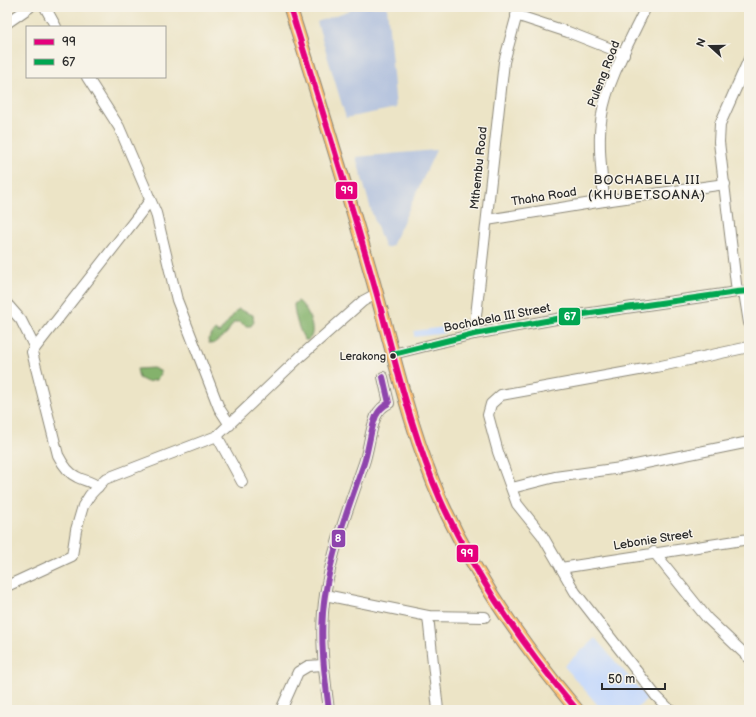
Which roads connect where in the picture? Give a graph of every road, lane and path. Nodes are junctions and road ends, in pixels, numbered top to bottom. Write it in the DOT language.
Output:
graph roads {
  1 [pos="30,7"];
  2 [pos="45,7"];
  3 [pos="290,7"];
  4 [pos="646,7"];
  5 [pos="517,11"];
  6 [pos="7,23"];
  7 [pos="55,26"];
  8 [pos="624,54"];
  9 [pos="749,59"];
  10 [pos="88,78"];
  11 [pos="725,184"];
  12 [pos="604,201"];
  13 [pos="149,202"];
  14 [pos="487,220"];
  15 [pos="743,292"];
  16 [pos="376,294"];
  17 [pos="7,304"];
  18 [pos="749,323"];
  19 [pos="474,334"];
  20 [pos="749,346"];
  21 [pos="35,348"];
  22 [pos="393,354"];
  23 [pos="383,377"];
  24 [pos="403,389"];
  25 [pos="386,394"];
  26 [pos="230,425"];
  27 [pos="216,436"];
  28 [pos="749,442"];
  29 [pos="242,482"];
  30 [pos="98,487"];
  31 [pos="512,488"];
  32 [pos="749,539"];
  33 [pos="654,552"];
  34 [pos="561,568"];
  35 [pos="7,586"];
  36 [pos="325,595"];
  37 [pos="428,616"];
  38 [pos="485,618"];
  39 [pos="749,658"];
  40 [pos="323,665"];
  41 [pos="281,710"];
  42 [pos="329,710"];
  43 [pos="438,710"];
  44 [pos="577,710"];
  45 [pos="670,710"];
  1 -- 6 [label="street"];
  2 -- 7 [label="street"];
  3 -- 16 [label="main road"];
  4 -- 8 [label="street, Puleng Road"];
  5 -- 8 [label="street"];
  5 -- 14 [label="street, Mthembu Road"];
  8 -- 12 [label="street, Puleng Road"];
  9 -- 11 [label="street"];
  10 -- 13 [label="street"];
  11 -- 12 [label="street, Thaha Road"];
  11 -- 15 [label="street"];
  12 -- 14 [label="street, Thaha Road"];
  13 -- 21 [label="street"];
  13 -- 26 [label="street"];
  14 -- 19 [label="street, Mthembu Road"];
  15 -- 18 [label="street"];
  15 -- 19 [label="street, Bochabela III Street"];
  16 -- 22 [label="main road"];
  16 -- 26 [label="street"];
  17 -- 21 [label="street"];
  19 -- 22 [label="street, Bochabela III Street"];
  20 -- 31 [label="street"];
  21 -- 30 [label="street"];
  22 -- 24 [label="main road"];
  23 -- 25 [label="street"];
  24 -- 25 [label="street"];
  24 -- 44 [label="main road"];
  25 -- 36 [label="street"];
  26 -- 27 [label="street"];
  27 -- 29 [label="street"];
  27 -- 30 [label="street"];
  28 -- 31 [label="street"];
  30 -- 35 [label="street"];
  31 -- 34 [label="street"];
  32 -- 33 [label="street, Lebonie Street"];
  33 -- 34 [label="street, Lebonie Street"];
  33 -- 39 [label="street"];
  34 -- 45 [label="street"];
  36 -- 37 [label="street"];
  36 -- 40 [label="street"];
  37 -- 38 [label="street"];
  37 -- 43 [label="street"];
  40 -- 41 [label="street"];
  40 -- 42 [label="street"];
}
